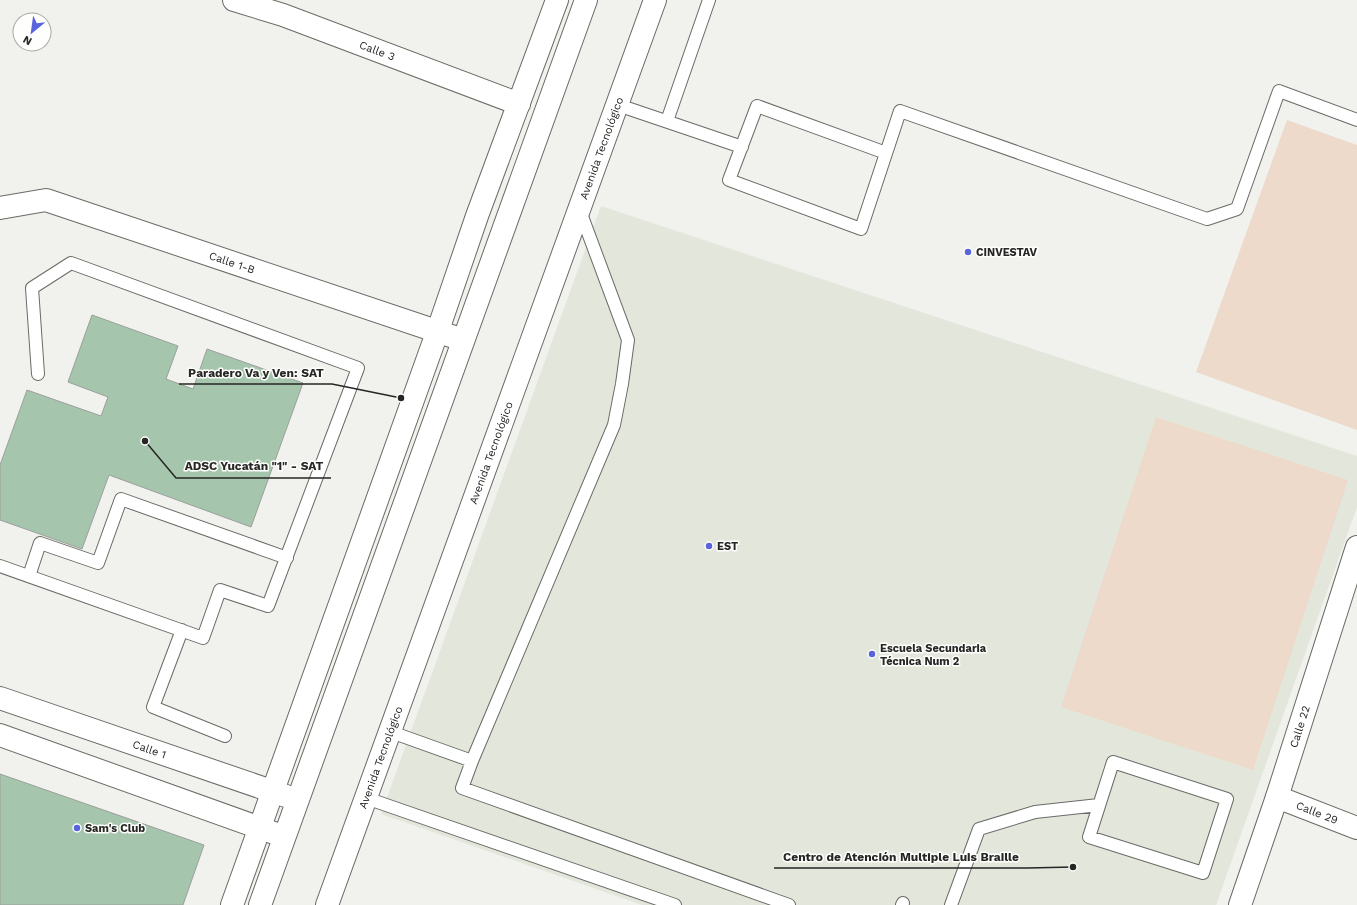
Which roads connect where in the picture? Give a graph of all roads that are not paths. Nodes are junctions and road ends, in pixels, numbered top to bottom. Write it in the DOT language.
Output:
graph roads {
  1 [pos="234,0"];
  2 [pos="557,0"];
  3 [pos="586,0"];
  4 [pos="655,0"];
  5 [pos="710,0"];
  6 [pos="286,8"];
  7 [pos="519,104"];
  8 [pos="618,105"];
  9 [pos="1357,120"];
  10 [pos="667,121"];
  11 [pos="742,147"];
  12 [pos="886,153"];
  13 [pos="0,208"];
  14 [pos="580,211"];
  15 [pos="438,330"];
  16 [pos="464,340"];
  17 [pos="38,374"];
  18 [pos="1357,547"];
  19 [pos="287,558"];
  20 [pos="0,566"];
  21 [pos="29,576"];
  22 [pos="1352,577"];
  23 [pos="182,630"];
  24 [pos="0,698"];
  25 [pos="391,732"];
  26 [pos="0,735"];
  27 [pos="226,736"];
  28 [pos="472,761"];
  29 [pos="272,792"];
  30 [pos="1277,797"];
  31 [pos="366,798"];
  32 [pos="298,801"];
  33 [pos="1099,805"];
  34 [pos="260,828"];
  35 [pos="1357,828"];
  36 [pos="285,837"];
  37 [pos="232,905"];
  38 [pos="261,905"];
  39 [pos="328,905"];
  40 [pos="675,905"];
  41 [pos="789,905"];
  42 [pos="951,905"];
  43 [pos="1240,905"];
  1 -- 6 [label="street, Calle 3"];
  2 -- 7 [label="street"];
  3 -- 16 [label="street"];
  4 -- 8 [label="street, Avenida Tecnológico"];
  5 -- 10 [label="lane"];
  6 -- 7 [label="street, Calle 3"];
  7 -- 15 [label="street"];
  8 -- 10 [label="lane"];
  8 -- 14 [label="street, Avenida Tecnológico"];
  9 -- 12 [label="lane"];
  10 -- 11 [label="lane"];
  11 -- 12 [label="lane"];
  11 -- 12 [label="lane"];
  13 -- 15 [label="street, Calle 1-B"];
  14 -- 25 [label="street, Avenida Tecnológico"];
  14 -- 28 [label="lane"];
  15 -- 16 [label="street, Calle 1-B"];
  15 -- 29 [label="street"];
  16 -- 32 [label="street"];
  17 -- 19 [label="lane"];
  18 -- 22 [label="street, Calle 22"];
  19 -- 21 [label="lane"];
  19 -- 23 [label="lane"];
  20 -- 21 [label="lane"];
  21 -- 23 [label="lane"];
  22 -- 30 [label="street, Calle 22"];
  23 -- 27 [label="lane"];
  24 -- 29 [label="street, Calle 1"];
  25 -- 28 [label="lane"];
  25 -- 31 [label="street, Avenida Tecnológico"];
  26 -- 34 [label="street"];
  28 -- 41 [label="lane"];
  29 -- 32 [label="street, Calle 1"];
  29 -- 34 [label="street"];
  30 -- 35 [label="street, Calle 29"];
  30 -- 43 [label="street, Calle 22"];
  31 -- 39 [label="street, Avenida Tecnológico"];
  31 -- 40 [label="lane"];
  32 -- 36 [label="street"];
  33 -- 33 [label="lane"];
  33 -- 42 [label="lane"];
  34 -- 36 [label="street"];
  34 -- 37 [label="street"];
  36 -- 38 [label="street"];
}
